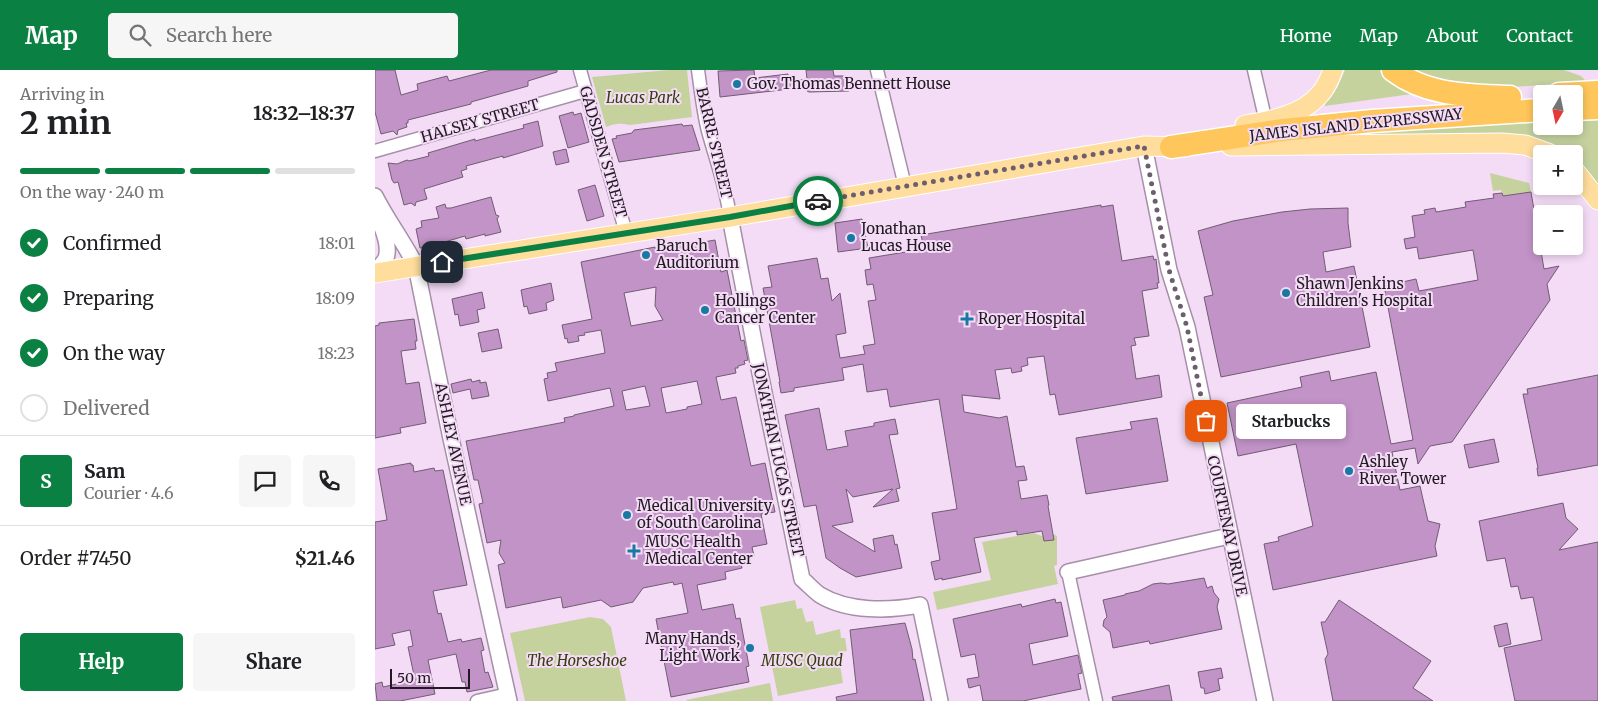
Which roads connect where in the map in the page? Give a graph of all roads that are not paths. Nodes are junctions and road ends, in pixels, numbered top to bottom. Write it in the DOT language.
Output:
graph roads {
  1 [pos="579,70"];
  2 [pos="698,70"];
  3 [pos="877,70"];
  4 [pos="1254,70"];
  5 [pos="1333,70"];
  6 [pos="1393,70"];
  7 [pos="585,91"];
  8 [pos="1598,92"];
  9 [pos="1583,93"];
  10 [pos="1530,102"];
  11 [pos="1598,108"];
  12 [pos="1583,109"];
  13 [pos="1266,122"];
  14 [pos="1144,146"];
  15 [pos="1171,147"];
  16 [pos="1533,148"];
  17 [pos="375,151"];
  18 [pos="1583,181"];
  19 [pos="905,186"];
  20 [pos="375,196"];
  21 [pos="1598,200"];
  22 [pos="375,207"];
  23 [pos="730,217"];
  24 [pos="626,233"];
  25 [pos="416,266"];
  26 [pos="375,272"];
  27 [pos="1229,536"];
  28 [pos="1068,572"];
  29 [pos="509,698"];
  30 [pos="477,701"];
  31 [pos="940,701"];
  32 [pos="1096,701"];
  33 [pos="1265,701"];
  1 -- 7 [label="street, GADSDEN STREET"];
  2 -- 23 [label="street, BARRE STREET"];
  3 -- 19 [label="street"];
  4 -- 13 [label="street"];
  5 -- 13 [label="main road"];
  6 -- 10 [label="highway"];
  7 -- 17 [label="street, HALSEY STREET"];
  7 -- 24 [label="street, GADSDEN STREET"];
  8 -- 9 [label="highway"];
  10 -- 13 [label="highway, JAMES ISLAND EXPRESSWAY"];
  10 -- 15 [label="highway, JAMES ISLAND EXPRESSWAY"];
  11 -- 12 [label="highway"];
  13 -- 14 [label="main road"];
  14 -- 15 [label="main road"];
  14 -- 19 [label="main road"];
  14 -- 27 [label="street, COURTENAY DRIVE"];
  15 -- 16 [label="main road"];
  18 -- 21 [label="main road"];
  19 -- 23 [label="main road"];
  20 -- 25 [label="street, ASHLEY AVENUE"];
  22 -- 26 [label="street"];
  23 -- 24 [label="main road"];
  23 -- 31 [label="street, JONATHAN LUCAS STREET"];
  24 -- 25 [label="main road"];
  25 -- 26 [label="main road"];
  25 -- 29 [label="street, ASHLEY AVENUE"];
  27 -- 28 [label="street"];
  27 -- 33 [label="street, COURTENAY DRIVE"];
  28 -- 32 [label="street"];
  29 -- 30 [label="street"];
}
